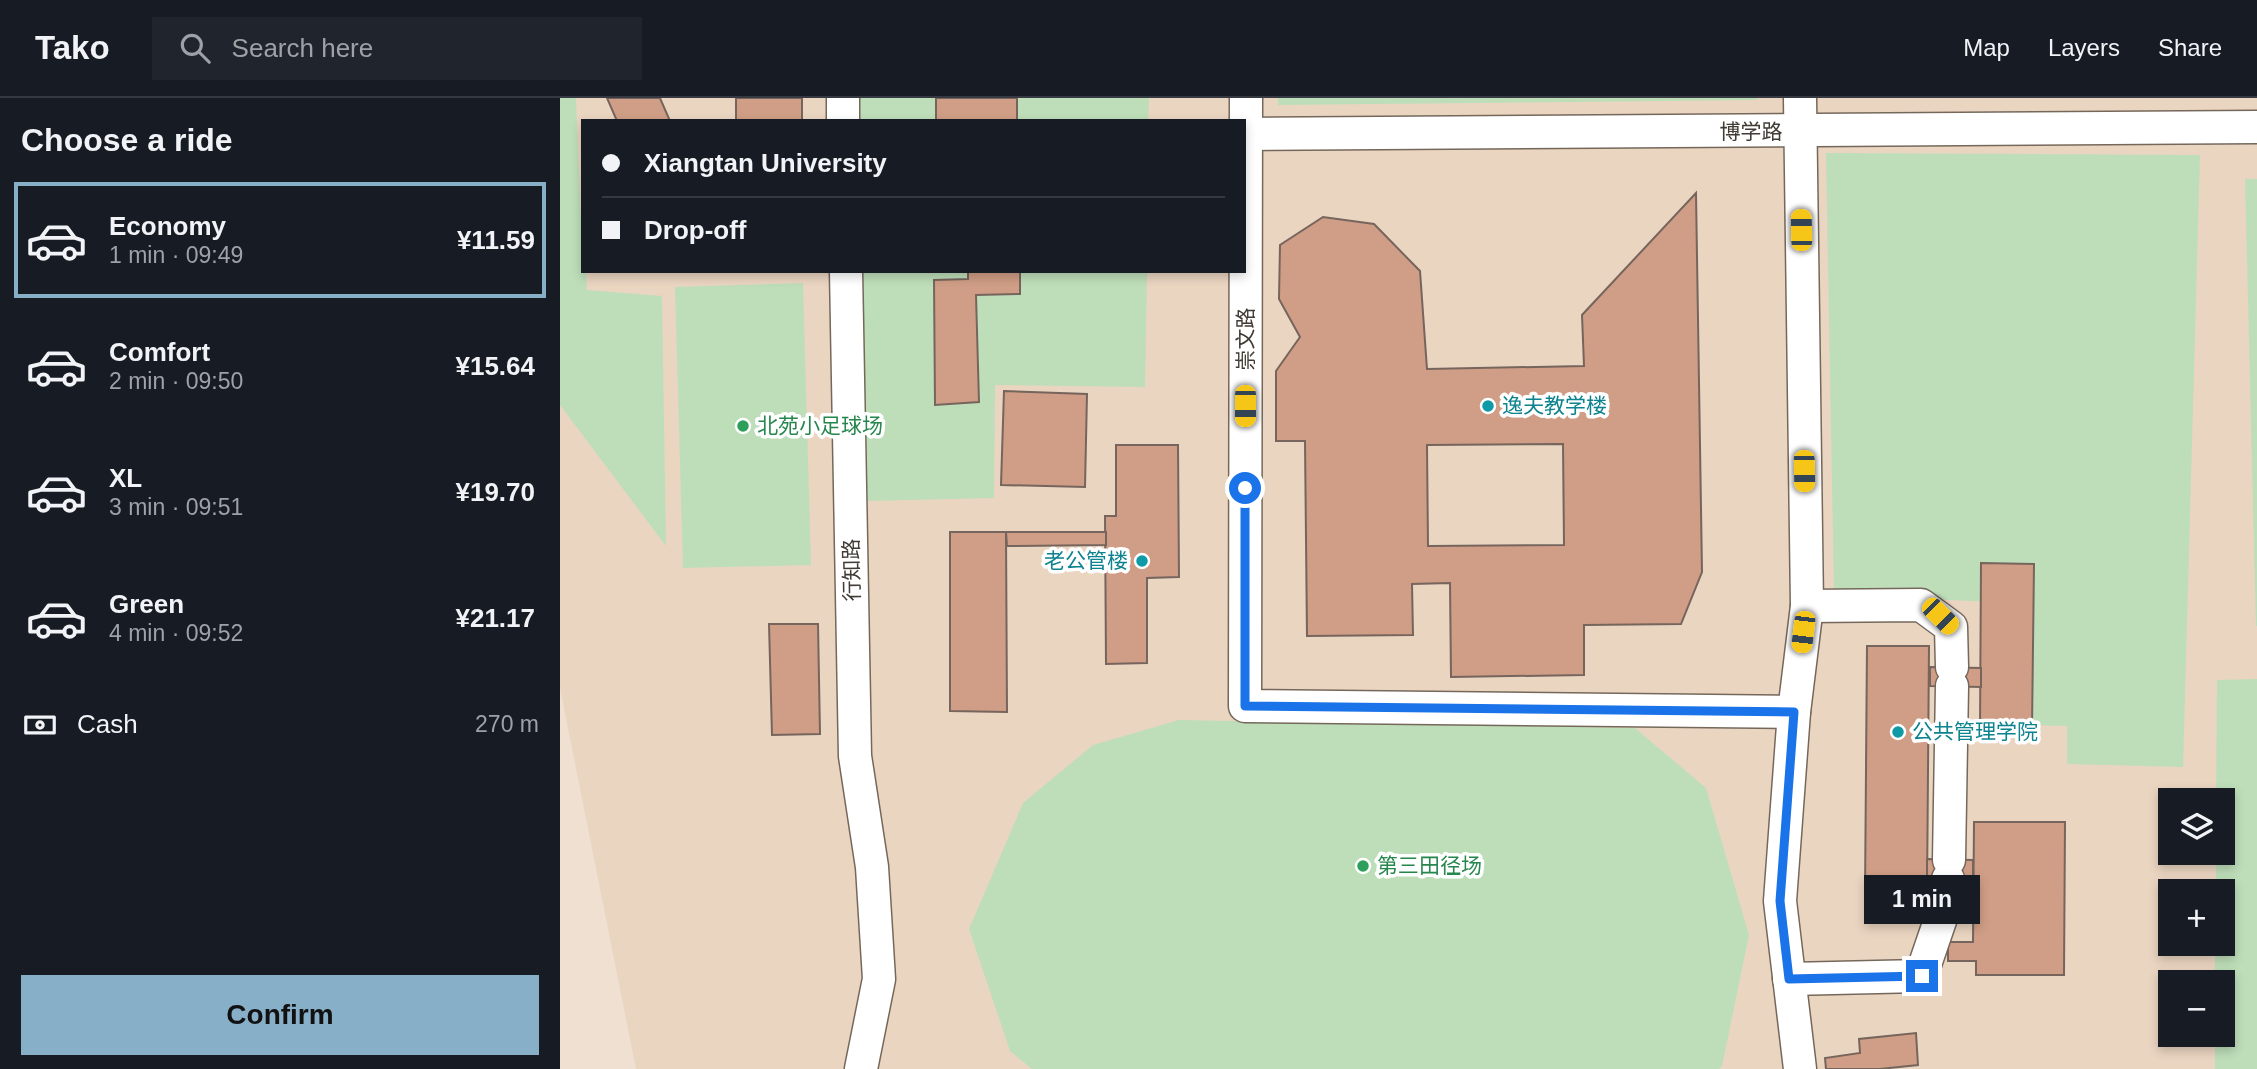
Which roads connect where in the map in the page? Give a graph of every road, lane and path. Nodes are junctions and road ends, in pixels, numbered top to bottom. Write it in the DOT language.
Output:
graph roads {
  1 [pos="842,98"];
  2 [pos="1246,98"];
  3 [pos="1800,98"];
  4 [pos="843,119"];
  5 [pos="2257,127"];
  6 [pos="1799,132"];
  7 [pos="1246,134"];
  8 [pos="846,273"];
  9 [pos="1246,273"];
  10 [pos="1807,606"];
  11 [pos="1794,712"];
  12 [pos="1789,979"];
  13 [pos="861,1069"];
  14 [pos="1800,1069"];
  1 -- 4 [label="street"];
  2 -- 7 [label="street, 崇文路"];
  3 -- 6 [label="street"];
  5 -- 6 [label="street, 博学路"];
  6 -- 7 [label="street, 博学路"];
  6 -- 10 [label="street"];
  8 -- 13 [label="street, 行知路"];
  9 -- 11 [label="street, 崇文路"];
  10 -- 11 [label="street"];
  10 -- 12 [label="street"];
  11 -- 12 [label="street"];
  12 -- 14 [label="street"];
}
